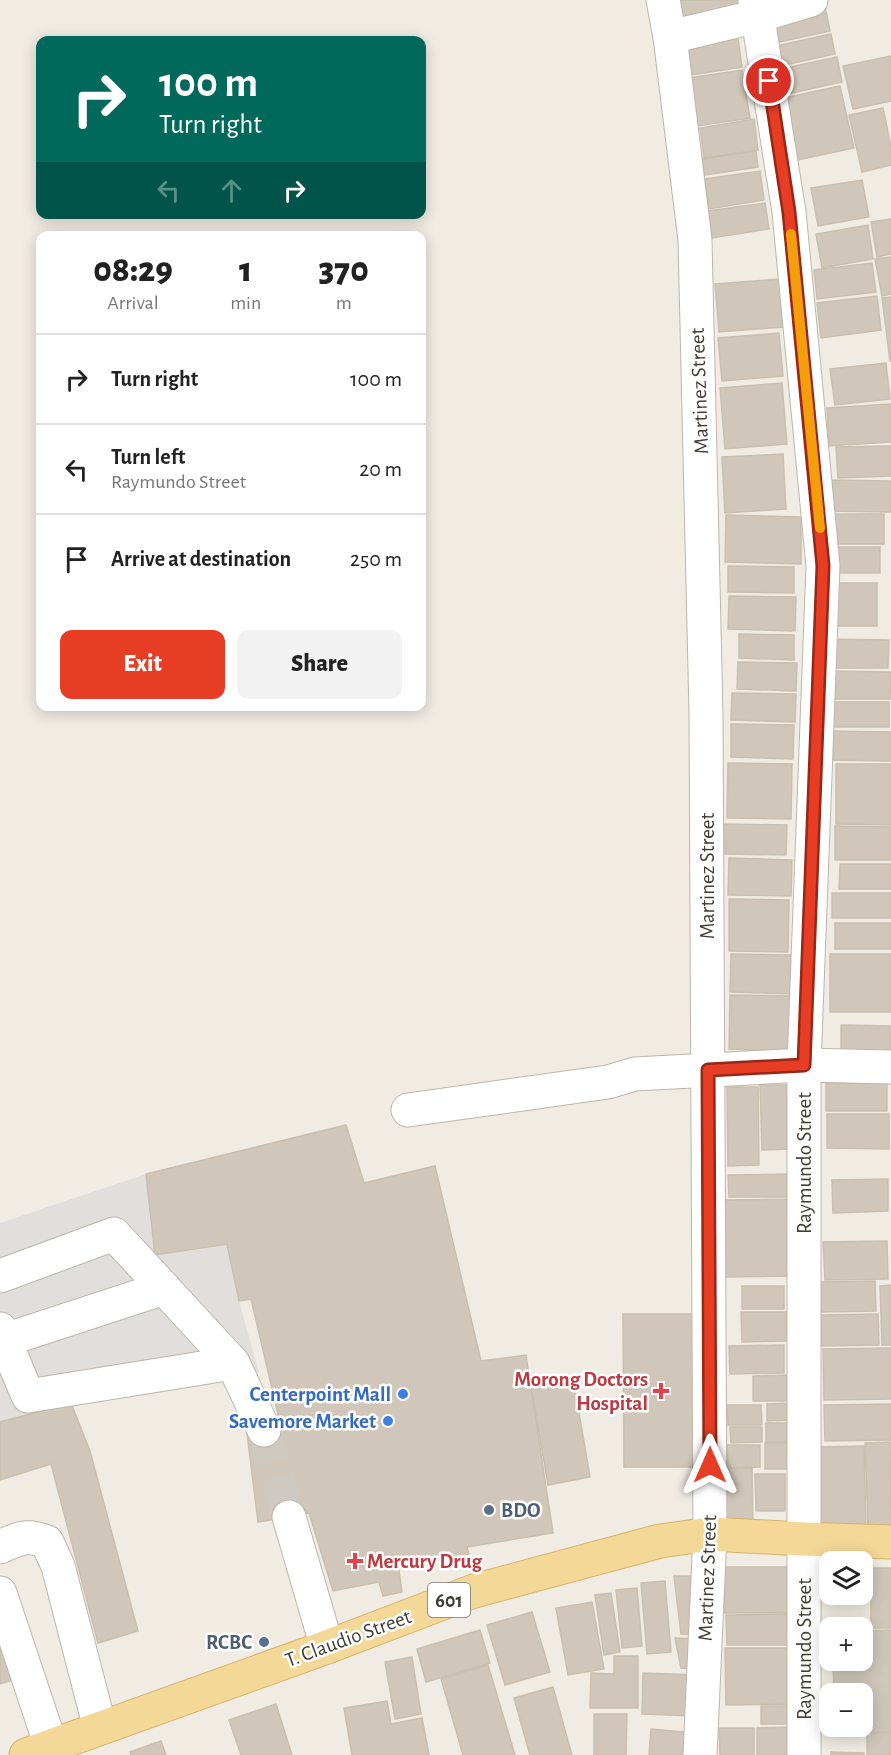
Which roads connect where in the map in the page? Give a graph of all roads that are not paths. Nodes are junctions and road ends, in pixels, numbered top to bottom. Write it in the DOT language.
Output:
graph roads {
  1 [pos="663,0"];
  2 [pos="811,0"];
  3 [pos="757,8"];
  4 [pos="670,37"];
  5 [pos="804,1065"];
  6 [pos="891,1067"];
  7 [pos="708,1070"];
  8 [pos="408,1110"];
  9 [pos="0,1276"];
  10 [pos="164,1288"];
  11 [pos="2,1335"];
  12 [pos="233,1363"];
  13 [pos="264,1430"];
  14 [pos="289,1517"];
  15 [pos="710,1534"];
  16 [pos="804,1539"];
  17 [pos="891,1542"];
  18 [pos="0,1547"];
  19 [pos="0,1593"];
  20 [pos="327,1647"];
  21 [pos="100,1728"];
  22 [pos="38,1750"];
  23 [pos="700,1755"];
  24 [pos="804,1755"];
  1 -- 4 [label="street, Martinez Street"];
  2 -- 3 [label="street"];
  3 -- 4 [label="street"];
  3 -- 5 [label="street, Raymundo Street"];
  4 -- 7 [label="street, Martinez Street"];
  5 -- 6 [label="street"];
  5 -- 7 [label="street"];
  5 -- 16 [label="street, Raymundo Street"];
  7 -- 8 [label="street"];
  7 -- 15 [label="street, Martinez Street"];
  9 -- 10 [label="street"];
  10 -- 11 [label="street"];
  10 -- 12 [label="street"];
  11 -- 12 [label="street"];
  12 -- 13 [label="street"];
  14 -- 20 [label="street"];
  15 -- 16 [label="main road, T. Claudio Street / 601"];
  15 -- 20 [label="main road, T. Claudio Street / 601"];
  15 -- 23 [label="street, Martinez Street"];
  16 -- 17 [label="main road, T. Claudio Street / 601"];
  16 -- 24 [label="street, Raymundo Street"];
  18 -- 21 [label="street"];
  19 -- 22 [label="street"];
  20 -- 21 [label="main road, T. Claudio Street / 601"];
  21 -- 22 [label="main road, T. Claudio Street / 601"];
}
